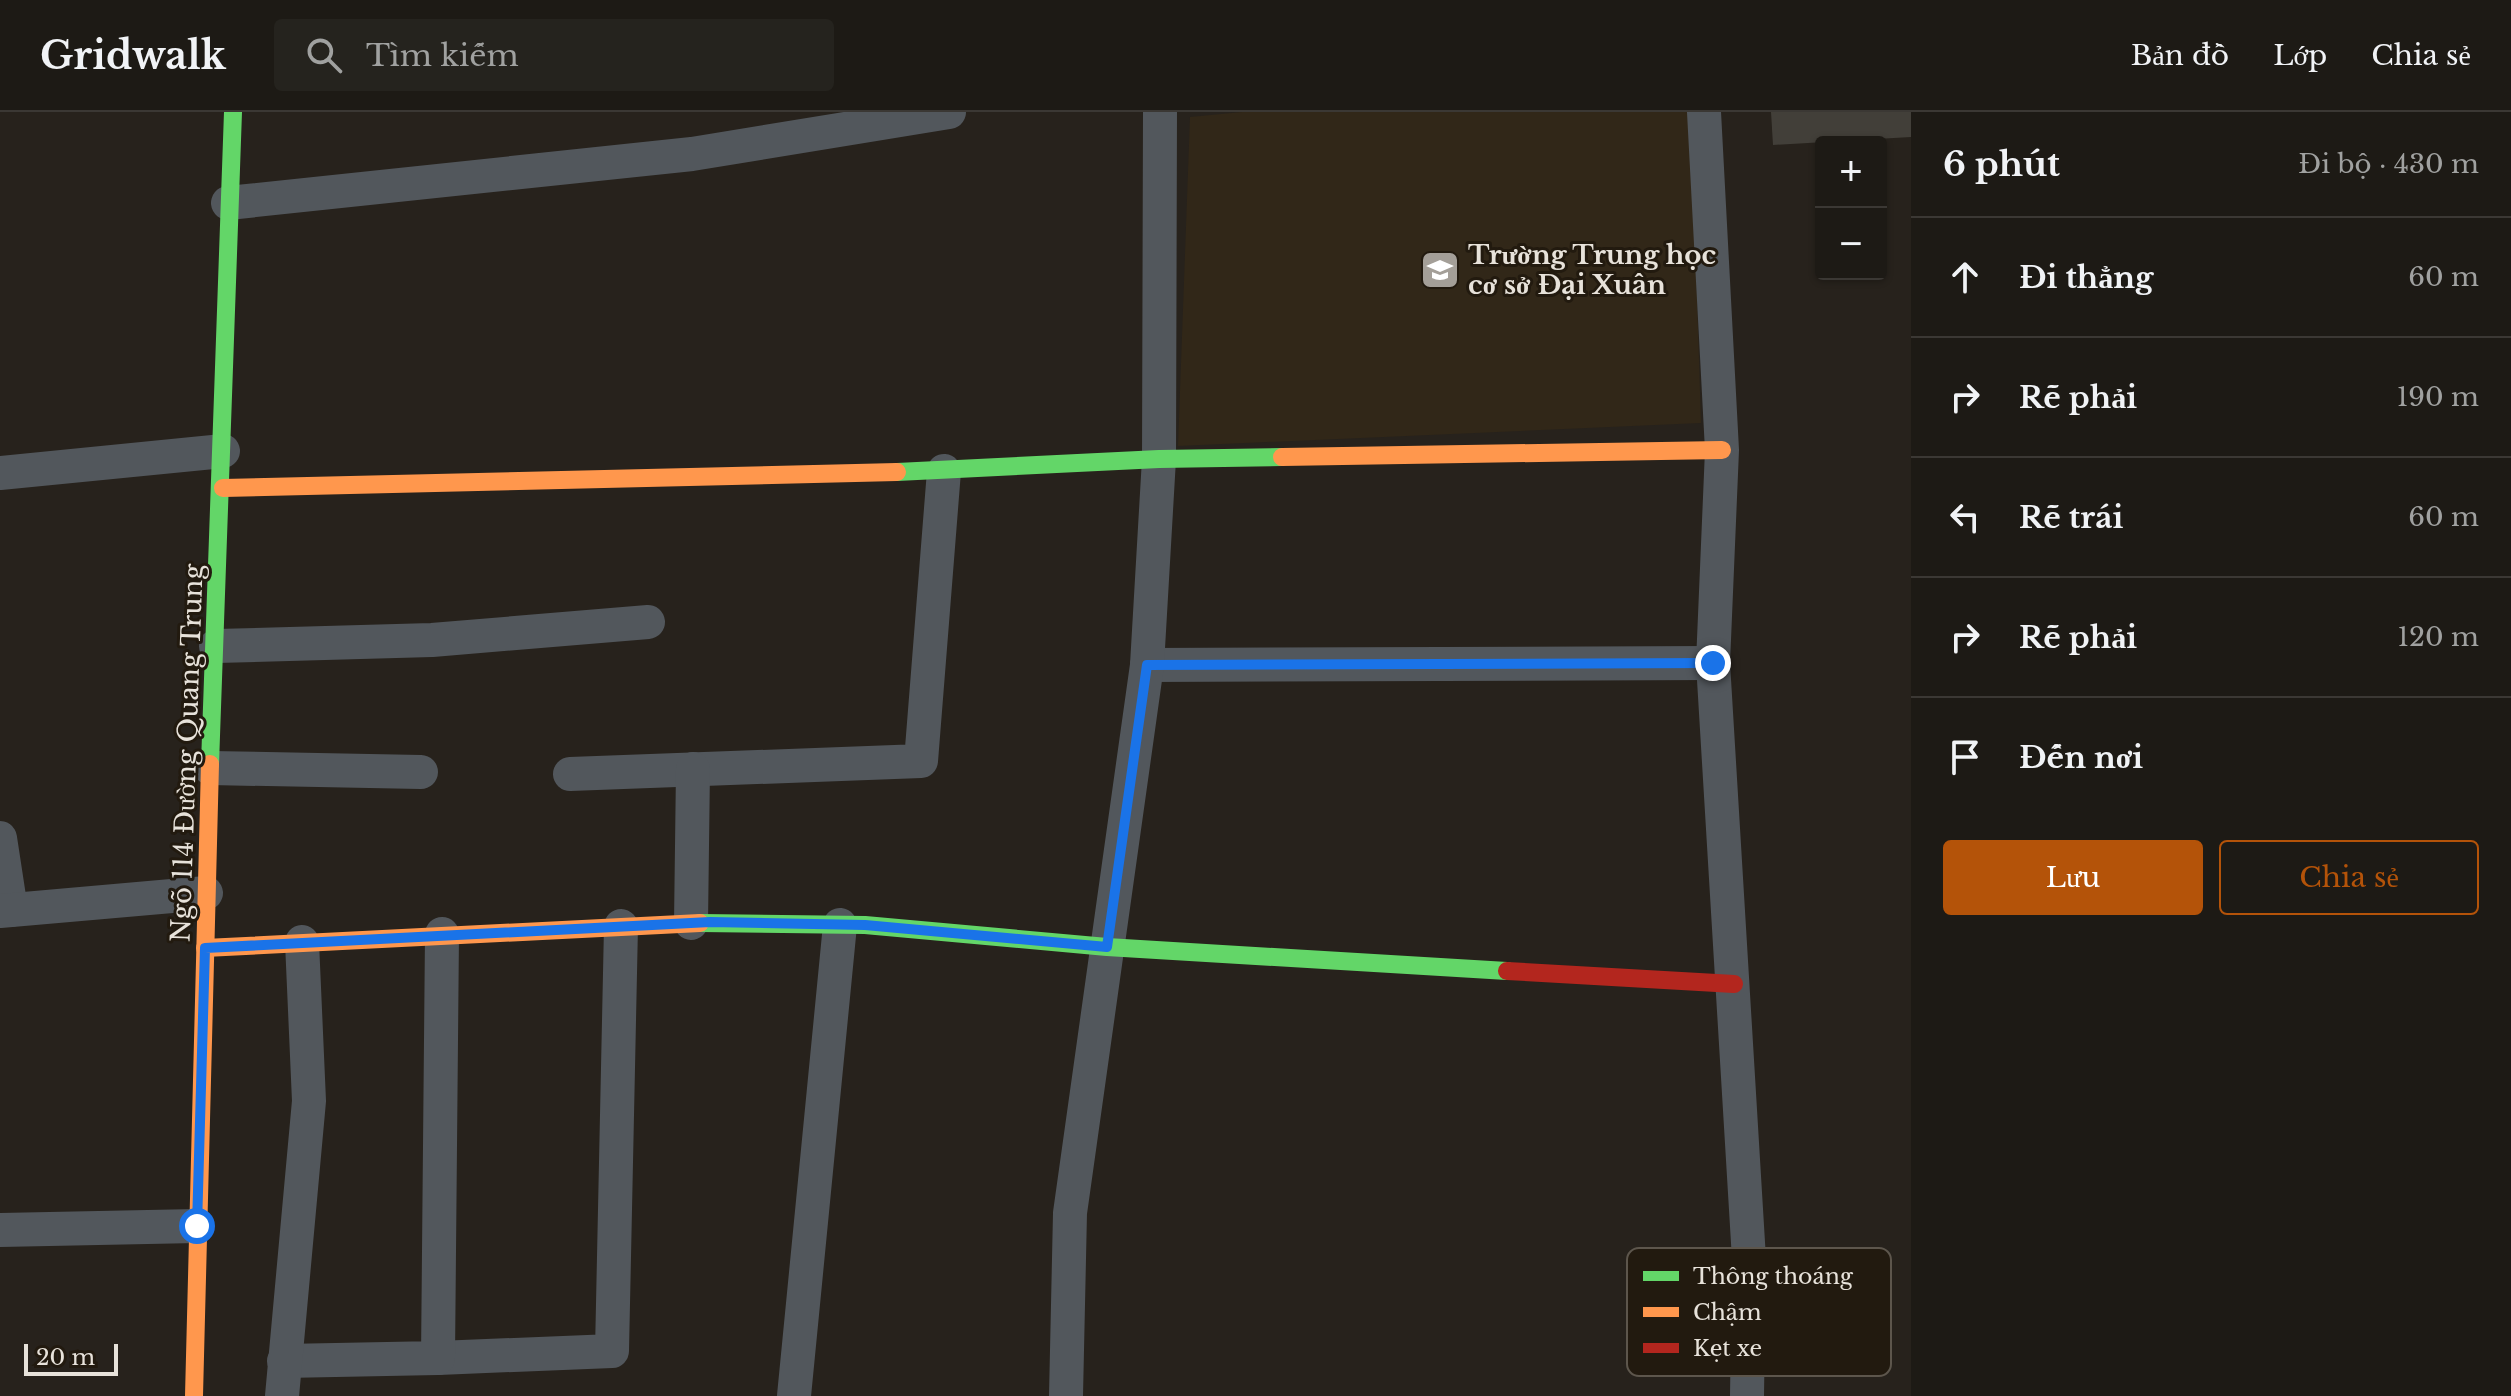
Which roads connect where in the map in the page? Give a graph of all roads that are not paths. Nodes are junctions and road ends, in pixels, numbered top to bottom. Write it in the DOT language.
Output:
graph roads {
  1 [pos="233,112"];
  2 [pos="949,112"];
  3 [pos="1160,112"];
  4 [pos="1704,112"];
  5 [pos="228,203"];
  6 [pos="1722,450"];
  7 [pos="223,451"];
  8 [pos="1159,459"];
  9 [pos="944,471"];
  10 [pos="0,473"];
  11 [pos="223,488"];
  12 [pos="648,622"];
  13 [pos="216,646"];
  14 [pos="1713,663"];
  15 [pos="1147,665"];
  16 [pos="210,768"];
  17 [pos="693,769"];
  18 [pos="421,772"];
  19 [pos="570,774"];
  20 [pos="0,838"];
  21 [pos="206,893"];
  22 [pos="5,910"];
  23 [pos="691,923"];
  24 [pos="840,925"];
  25 [pos="621,926"];
  26 [pos="442,934"];
  27 [pos="302,942"];
  28 [pos="1107,947"];
  29 [pos="205,948"];
  30 [pos="1734,984"];
  31 [pos="197,1226"];
  32 [pos="0,1230"];
  33 [pos="1748,1248"];
  34 [pos="438,1358"];
  35 [pos="284,1361"];
  36 [pos="1747,1376"];
  37 [pos="194,1396"];
  38 [pos="282,1396"];
  39 [pos="794,1396"];
  40 [pos="1066,1396"];
  41 [pos="1747,1396"];
  1 -- 5 [label="street, Ngõ 114 Đường Quang Trung"];
  2 -- 5 [label="street"];
  3 -- 8 [label="street"];
  4 -- 6 [label="street"];
  5 -- 7 [label="street, Ngõ 114 Đường Quang Trung"];
  6 -- 8 [label="street"];
  6 -- 14 [label="street"];
  7 -- 10 [label="street"];
  7 -- 11 [label="street, Ngõ 114 Đường Quang Trung"];
  8 -- 9 [label="street"];
  8 -- 15 [label="street"];
  9 -- 11 [label="street"];
  9 -- 17 [label="street"];
  11 -- 13 [label="street, Ngõ 114 Đường Quang Trung"];
  12 -- 13 [label="street"];
  13 -- 16 [label="street, Ngõ 114 Đường Quang Trung"];
  14 -- 15 [label="street"];
  14 -- 30 [label="street"];
  15 -- 28 [label="street"];
  16 -- 18 [label="street"];
  16 -- 21 [label="street, Ngõ 114 Đường Quang Trung"];
  17 -- 19 [label="street"];
  17 -- 23 [label="street"];
  20 -- 22 [label="street"];
  21 -- 22 [label="street"];
  21 -- 29 [label="street, Ngõ 114 Đường Quang Trung"];
  23 -- 24 [label="street"];
  23 -- 25 [label="street"];
  24 -- 28 [label="street"];
  24 -- 39 [label="street"];
  25 -- 26 [label="street"];
  25 -- 34 [label="street"];
  26 -- 27 [label="street"];
  26 -- 34 [label="street"];
  27 -- 29 [label="street"];
  27 -- 35 [label="street"];
  28 -- 30 [label="street"];
  28 -- 40 [label="street"];
  29 -- 31 [label="street, Ngõ 114 Đường Quang Trung"];
  30 -- 33 [label="street"];
  31 -- 32 [label="street"];
  31 -- 37 [label="street, Ngõ 114 Đường Quang Trung"];
  34 -- 35 [label="street"];
  35 -- 38 [label="street"];
  36 -- 41 [label="street"];
}
